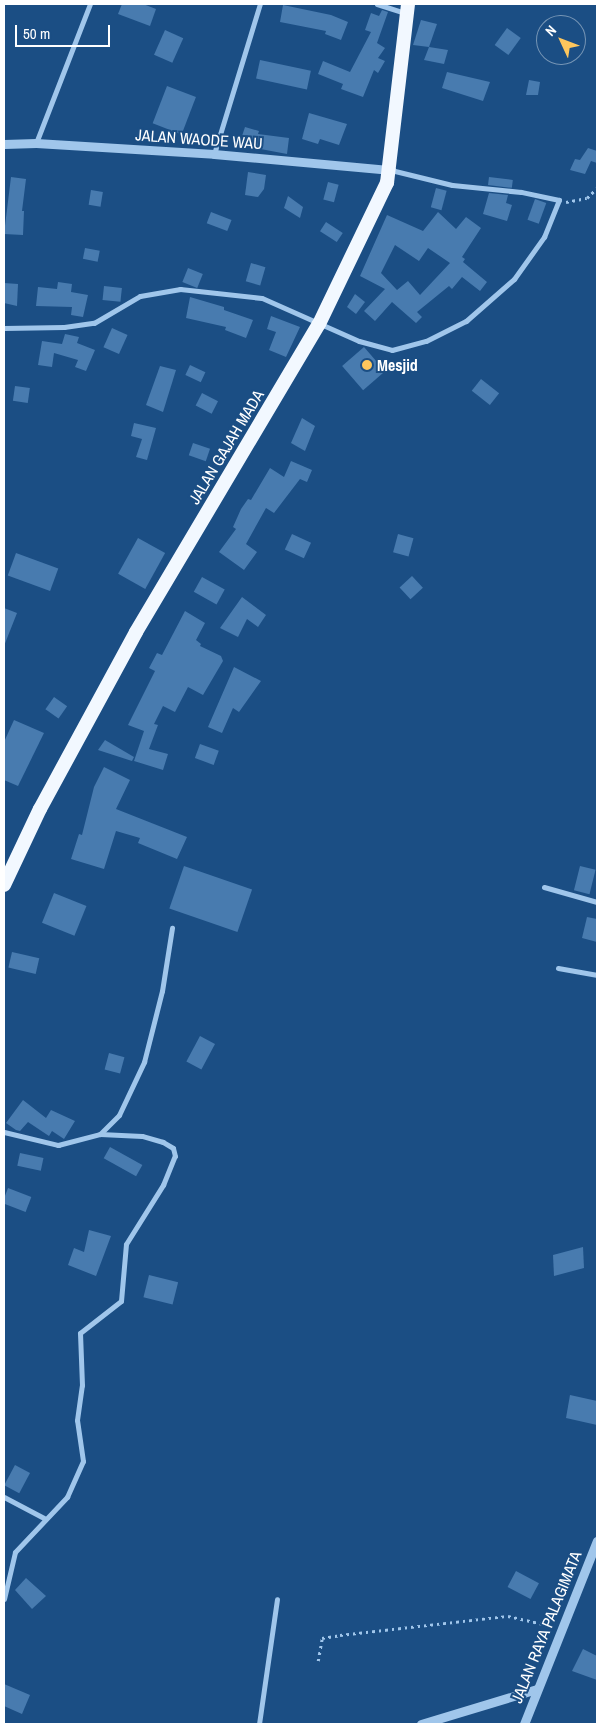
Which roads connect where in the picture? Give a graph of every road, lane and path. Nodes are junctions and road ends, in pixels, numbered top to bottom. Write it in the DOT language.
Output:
graph roads {
  1 [pos="90,4"];
  2 [pos="260,4"];
  3 [pos="377,4"];
  4 [pos="407,9"];
  5 [pos="36,143"];
  6 [pos="4,144"];
  7 [pos="214,154"];
  8 [pos="391,170"];
  9 [pos="597,188"];
  10 [pos="559,200"];
  11 [pos="319,324"];
  12 [pos="4,328"];
  13 [pos="4,885"];
  14 [pos="544,887"];
  15 [pos="597,902"];
  16 [pos="172,928"];
  17 [pos="558,968"];
  18 [pos="597,975"];
  19 [pos="4,1132"];
  20 [pos="100,1134"];
  21 [pos="4,1497"];
  22 [pos="44,1518"];
  23 [pos="597,1541"];
  24 [pos="4,1599"];
  25 [pos="277,1600"];
  26 [pos="561,1629"];
  27 [pos="318,1661"];
  28 [pos="537,1689"];
  29 [pos="259,1724"];
  30 [pos="421,1724"];
  31 [pos="524,1724"];
  1 -- 5 [label="street"];
  2 -- 7 [label="street"];
  3 -- 4 [label="street"];
  4 -- 8 [label="highway, JALAN GAJAH MADA"];
  5 -- 6 [label="street, JALAN WAODE WAU"];
  5 -- 7 [label="street, JALAN WAODE WAU"];
  7 -- 8 [label="street, JALAN WAODE WAU"];
  8 -- 10 [label="street"];
  8 -- 11 [label="highway, JALAN GAJAH MADA"];
  9 -- 10 [label="path"];
  10 -- 11 [label="street"];
  11 -- 12 [label="street"];
  11 -- 13 [label="highway, JALAN GAJAH MADA"];
  14 -- 15 [label="street"];
  16 -- 20 [label="street"];
  17 -- 18 [label="street"];
  19 -- 20 [label="street"];
  20 -- 22 [label="street"];
  21 -- 22 [label="street"];
  22 -- 24 [label="street"];
  23 -- 26 [label="street, JALAN RAYA PALAGIMATA"];
  25 -- 29 [label="street"];
  26 -- 27 [label="path"];
  26 -- 28 [label="street, JALAN RAYA PALAGIMATA"];
  28 -- 30 [label="street"];
  28 -- 31 [label="street, JALAN RAYA PALAGIMATA"];
}
